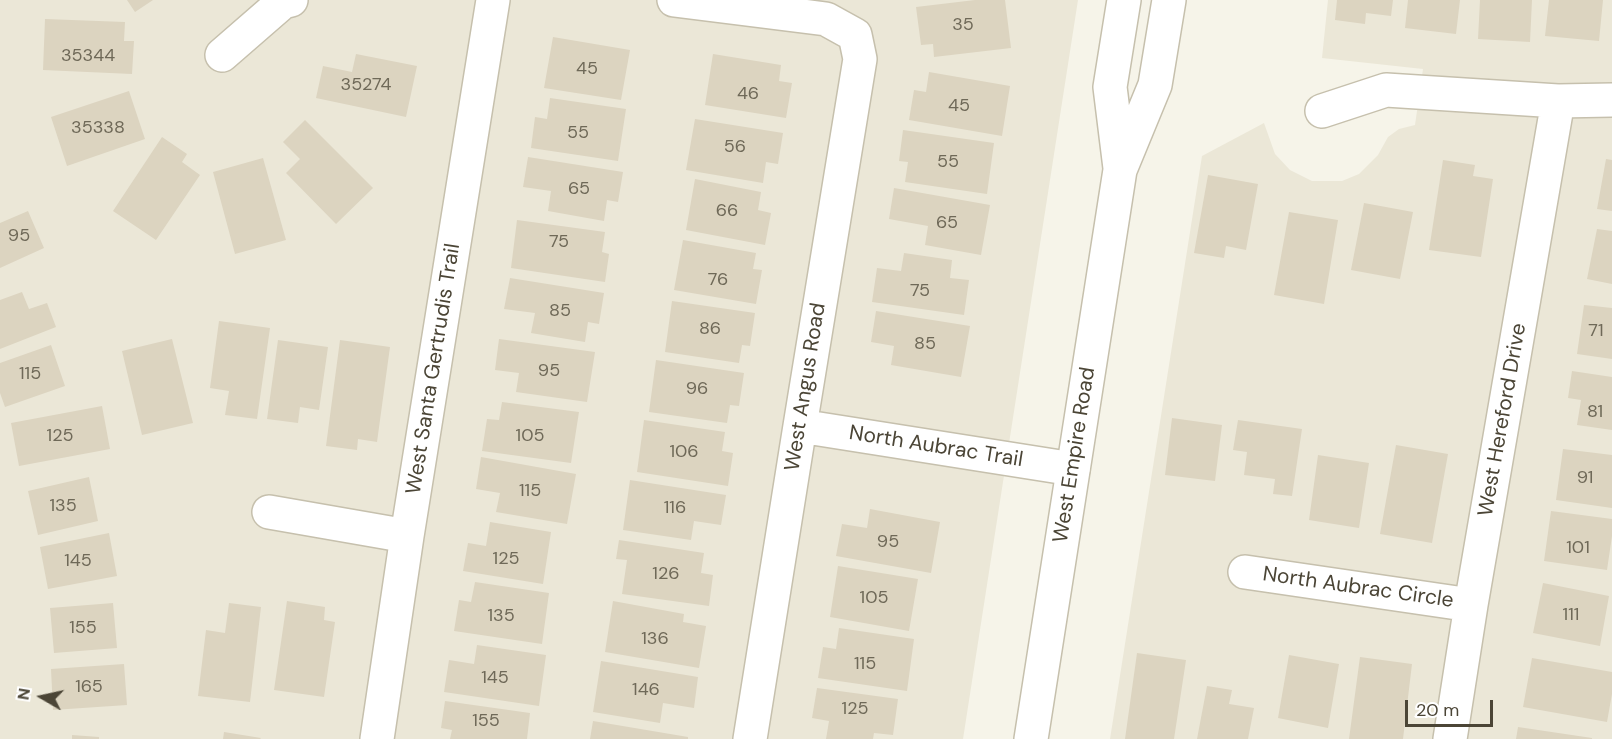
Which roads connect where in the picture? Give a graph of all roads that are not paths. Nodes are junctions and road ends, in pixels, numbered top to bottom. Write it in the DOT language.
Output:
graph roads {
  1 [pos="291,0"];
  2 [pos="493,0"];
  3 [pos="674,0"];
  4 [pos="1124,0"];
  5 [pos="1169,0"];
  6 [pos="222,55"];
  7 [pos="1612,100"];
  8 [pos="1558,101"];
  9 [pos="1322,111"];
  10 [pos="1120,170"];
  11 [pos="800,426"];
  12 [pos="1073,469"];
  13 [pos="269,512"];
  14 [pos="407,536"];
  15 [pos="1245,572"];
  16 [pos="1471,605"];
  17 [pos="377,739"];
  18 [pos="750,739"];
  19 [pos="1031,739"];
  20 [pos="1450,739"];
  1 -- 6 [label="street"];
  2 -- 14 [label="street, West Santa Gertrudis Trail"];
  3 -- 11 [label="street, West Angus Road"];
  4 -- 10 [label="street, West Empire Road"];
  5 -- 10 [label="street, West Empire Road"];
  7 -- 8 [label="street"];
  8 -- 9 [label="street"];
  8 -- 16 [label="street, West Hereford Drive"];
  10 -- 12 [label="street, West Empire Road"];
  11 -- 12 [label="street, North Aubrac Trail"];
  11 -- 18 [label="street, West Angus Road"];
  12 -- 19 [label="street, West Empire Road"];
  13 -- 14 [label="street"];
  14 -- 17 [label="street, West Santa Gertrudis Trail"];
  15 -- 16 [label="street, North Aubrac Circle"];
  16 -- 20 [label="street, West Hereford Drive"];
}
